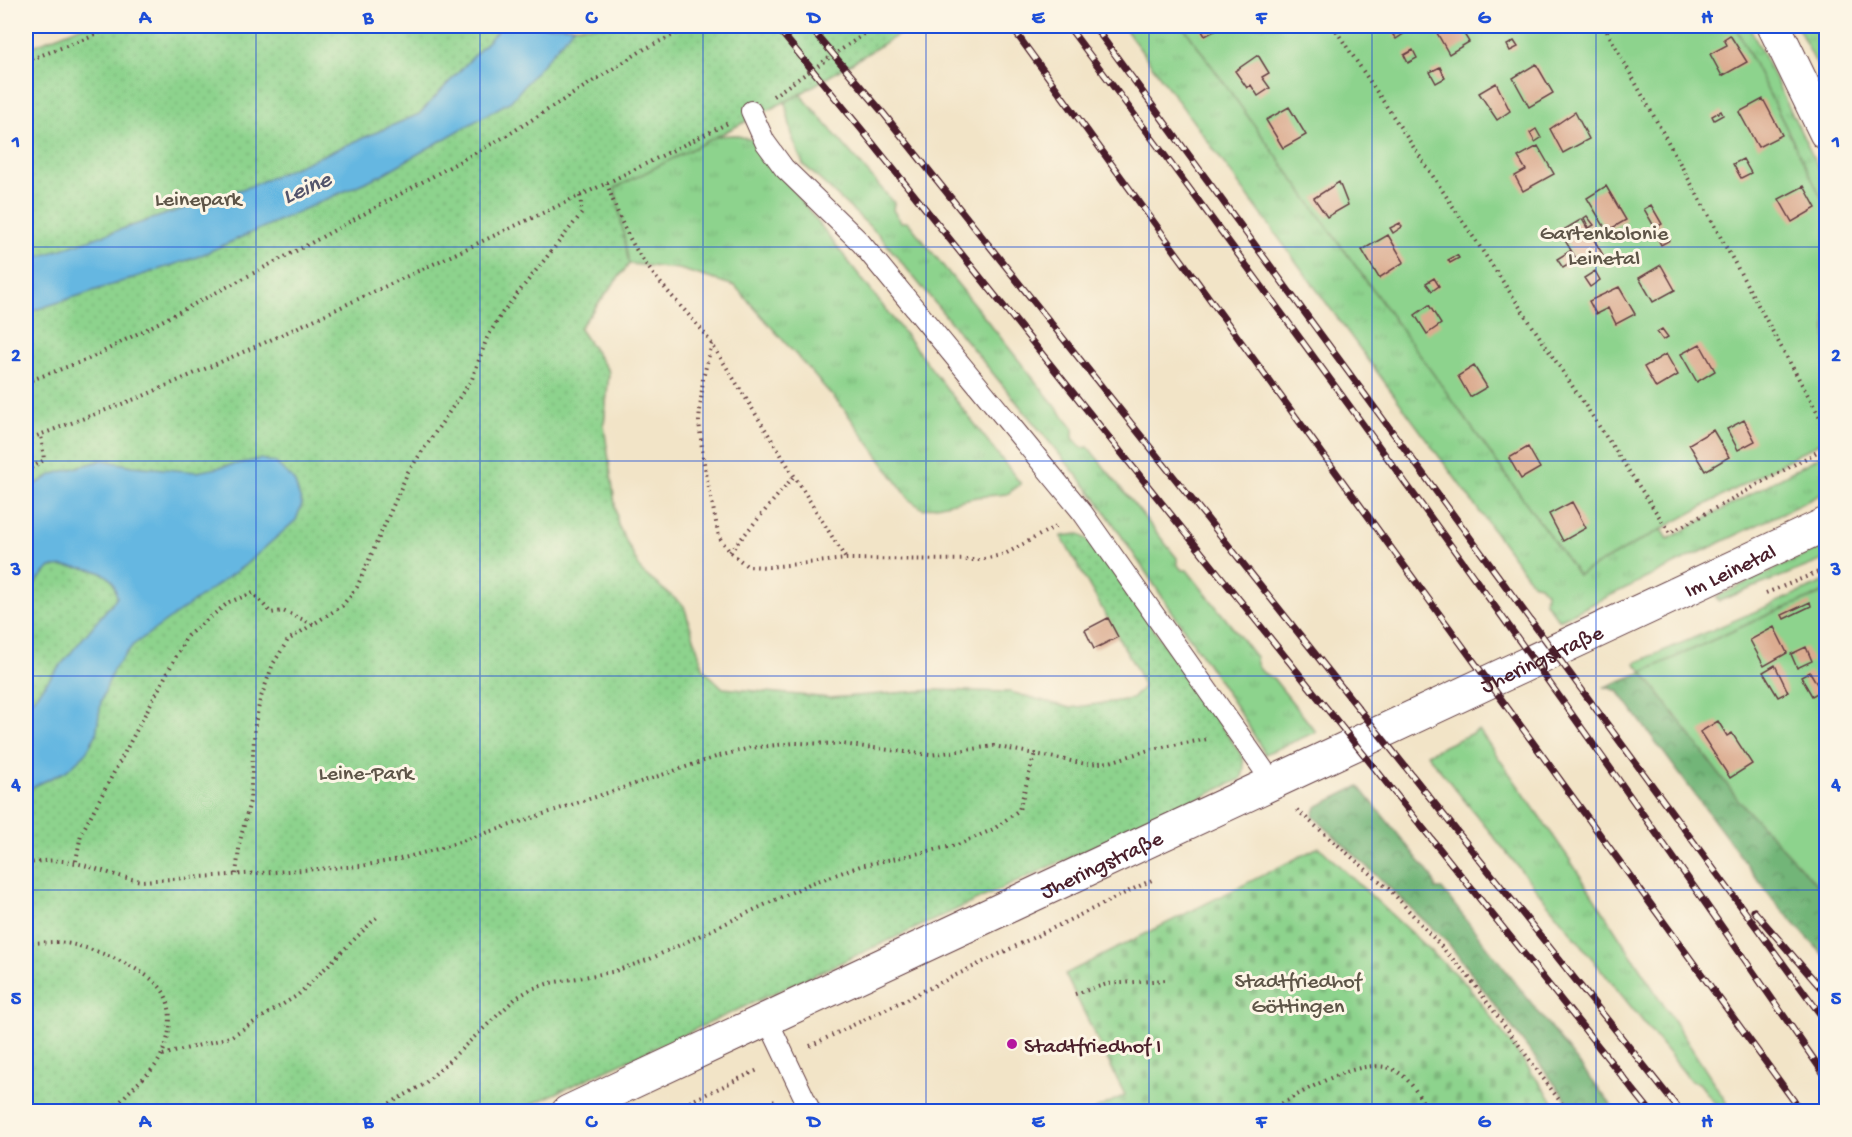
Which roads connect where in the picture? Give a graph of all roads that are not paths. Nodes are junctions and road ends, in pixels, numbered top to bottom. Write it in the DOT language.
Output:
graph roads {
  1 [pos="1774,26"];
  2 [pos="750,111"];
  3 [pos="1827,133"];
  4 [pos="1827,525"];
  5 [pos="1635,614"];
  6 [pos="1283,794"];
  7 [pos="768,1019"];
  8 [pos="568,1112"];
  9 [pos="811,1112"];
  1 -- 3 [label="main road"];
  2 -- 6 [label="lane"];
  4 -- 5 [label="main road, Im Leinetal"];
  5 -- 6 [label="main road, Jheringstraße"];
  6 -- 7 [label="main road, Jheringstraße"];
  7 -- 8 [label="main road, Jheringstraße"];
  7 -- 9 [label="lane"];
}
